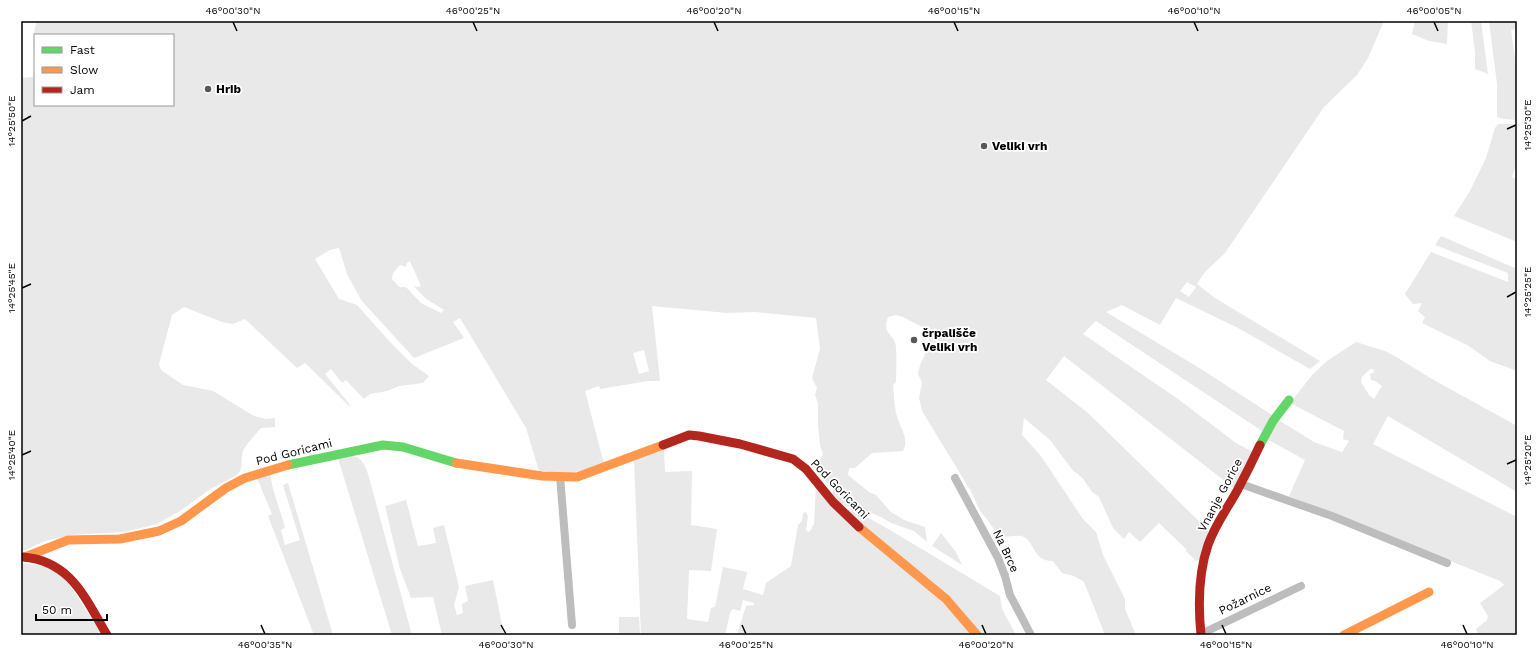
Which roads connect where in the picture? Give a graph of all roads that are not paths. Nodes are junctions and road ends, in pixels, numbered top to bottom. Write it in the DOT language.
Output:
graph roads {
  1 [pos="1289,400"];
  2 [pos="560,476"];
  3 [pos="955,478"];
  4 [pos="1241,484"];
  5 [pos="23,557"];
  6 [pos="1447,563"];
  7 [pos="1301,586"];
  8 [pos="1429,592"];
  9 [pos="572,625"];
  10 [pos="107,635"];
  11 [pos="977,635"];
  12 [pos="1031,635"];
  13 [pos="1201,635"];
  14 [pos="1344,635"];
  1 -- 4 [label="street, Vnanje Gorice"];
  2 -- 5 [label="street, Pod Goricami"];
  2 -- 9 [label="street"];
  2 -- 11 [label="street, Pod Goricami"];
  3 -- 12 [label="street, Na Brce"];
  4 -- 6 [label="street"];
  4 -- 13 [label="street, Vnanje Gorice"];
  5 -- 10 [label="street"];
  7 -- 13 [label="street, Požarnice"];
  8 -- 14 [label="street"];
}
